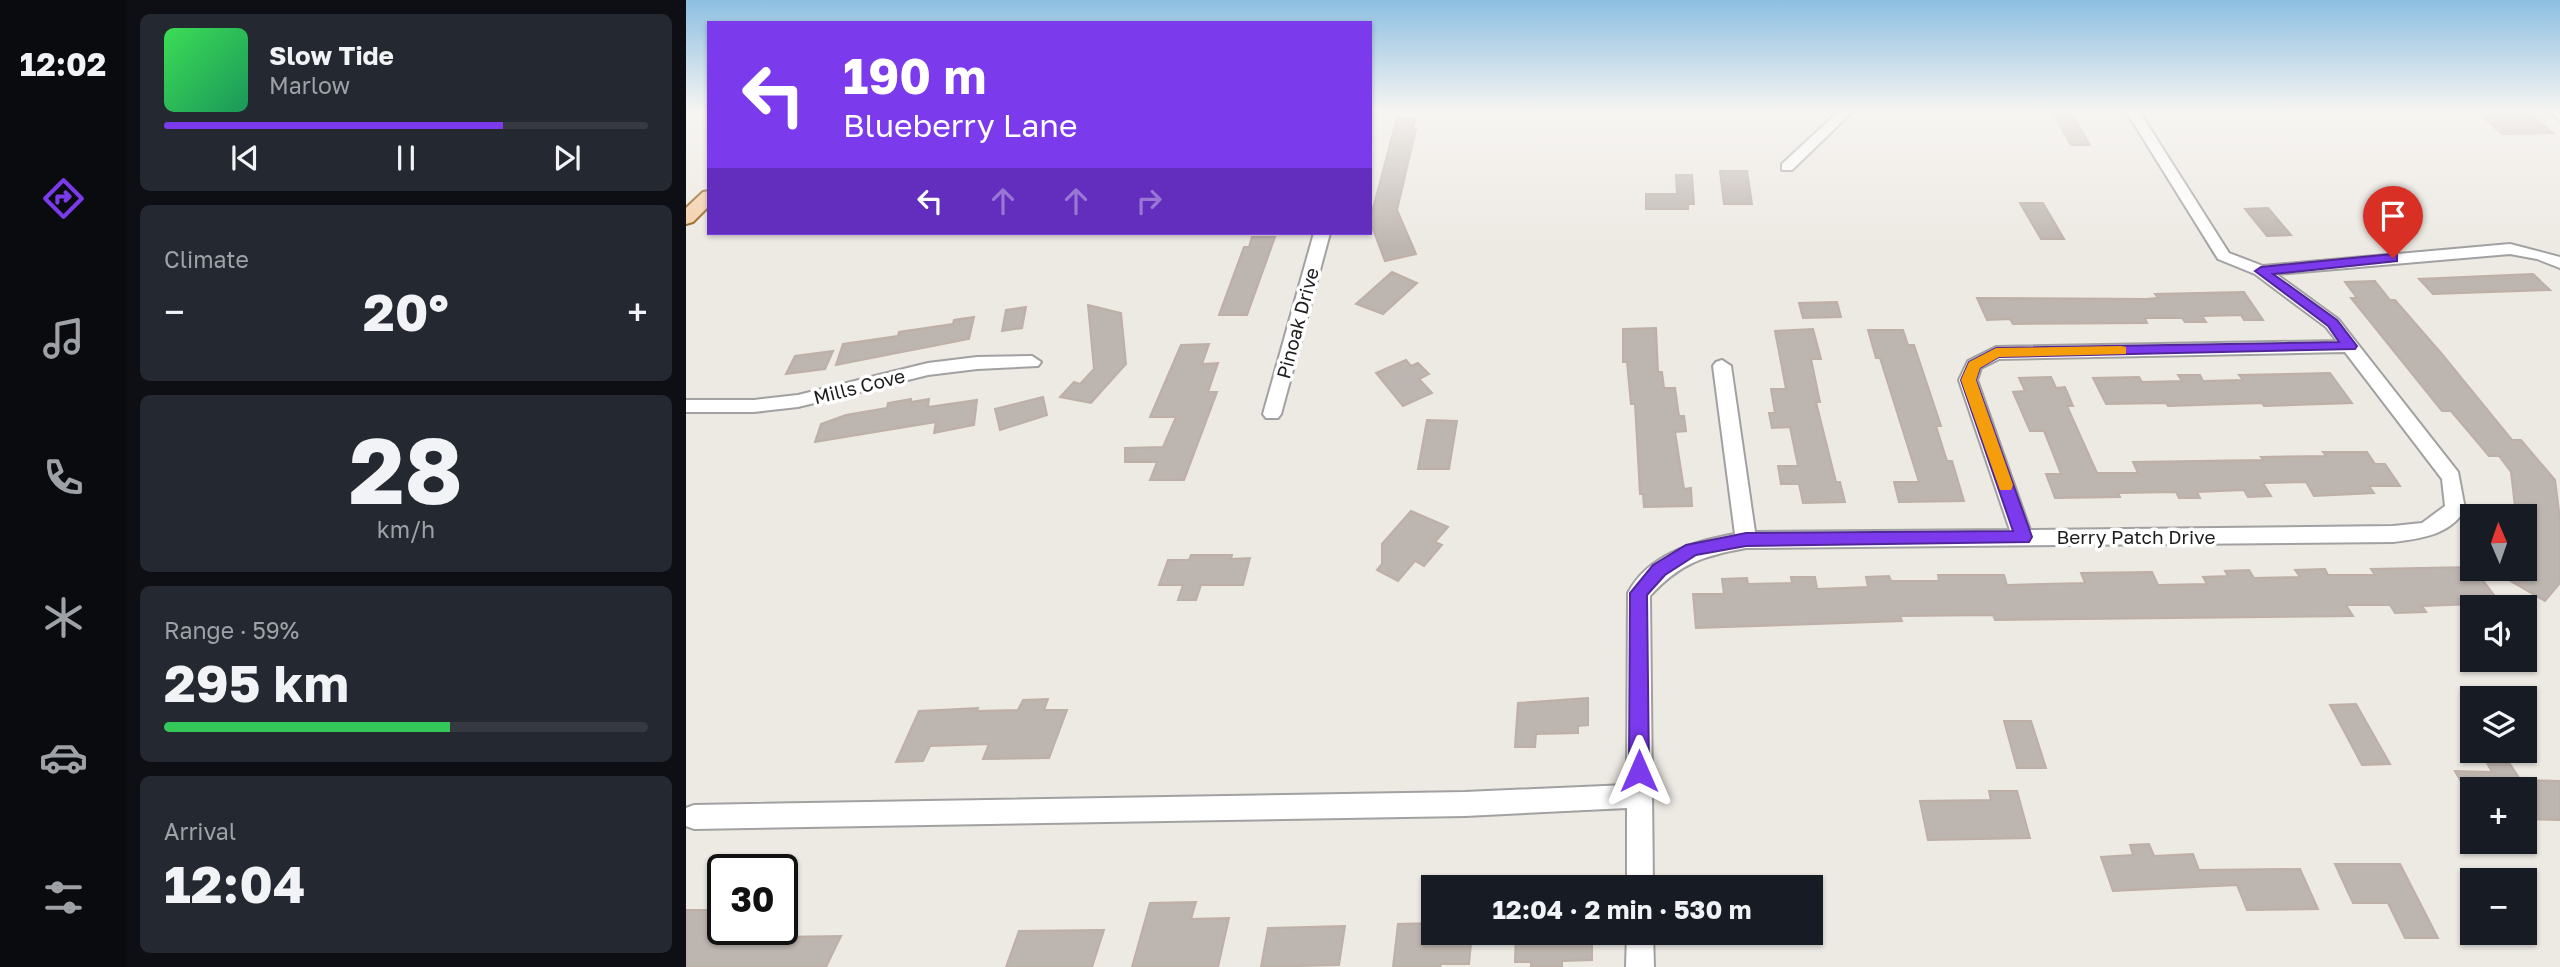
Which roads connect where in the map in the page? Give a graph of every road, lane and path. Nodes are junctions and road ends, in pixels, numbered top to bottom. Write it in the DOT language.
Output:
graph roads {
  1 [pos="1799,156"];
  2 [pos="2160,156"];
  3 [pos="1787,167"];
  4 [pos="1321,235"];
  5 [pos="2560,263"];
  6 [pos="2261,271"];
  7 [pos="2350,346"];
  8 [pos="1032,362"];
  9 [pos="1722,366"];
  10 [pos="686,406"];
  11 [pos="1272,414"];
  12 [pos="2024,537"];
  13 [pos="1746,540"];
  14 [pos="1639,796"];
  15 [pos="694,817"];
  16 [pos="1640,875"];
  17 [pos="1640,945"];
  18 [pos="1640,967"];
  1 -- 3 [label="street"];
  2 -- 6 [label="street"];
  4 -- 11 [label="street, Pinoak Drive"];
  5 -- 6 [label="street"];
  6 -- 7 [label="street, Berry Patch Drive"];
  7 -- 12 [label="street"];
  7 -- 12 [label="street, Berry Patch Drive"];
  8 -- 10 [label="street, Mills Cove"];
  9 -- 13 [label="street"];
  12 -- 13 [label="street, Berry Patch Drive"];
  13 -- 14 [label="street, Berry Patch Drive"];
  14 -- 15 [label="street"];
  14 -- 16 [label="street, Berry Patch Drive"];
  17 -- 18 [label="street"];
}
